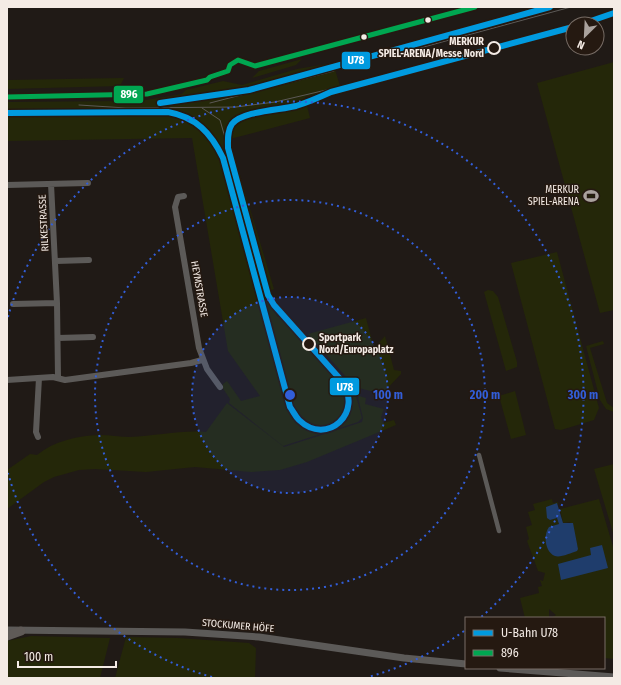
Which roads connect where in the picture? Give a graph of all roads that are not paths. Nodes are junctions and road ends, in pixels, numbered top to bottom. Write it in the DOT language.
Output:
graph roads {
  1 [pos="88,183"];
  2 [pos="51,184"];
  3 [pos="7,185"];
  4 [pos="184,196"];
  5 [pos="89,260"];
  6 [pos="56,261"];
  7 [pos="58,303"];
  8 [pos="13,304"];
  9 [pos="92,337"];
  10 [pos="58,338"];
  11 [pos="202,360"];
  12 [pos="103,375"];
  13 [pos="58,377"];
  14 [pos="39,378"];
  15 [pos="7,380"];
  16 [pos="103,383"];
  17 [pos="220,387"];
  18 [pos="38,437"];
  19 [pos="479,455"];
  20 [pos="499,531"];
  21 [pos="7,630"];
  22 [pos="21,631"];
  23 [pos="7,636"];
  24 [pos="465,664"];
  25 [pos="526,669"];
  26 [pos="614,677"];
  1 -- 2 [label="street"];
  2 -- 3 [label="street"];
  2 -- 6 [label="street, RILKESTRASSE"];
  4 -- 11 [label="street, HEYMSTRASSE"];
  5 -- 6 [label="street, RILKESTRASSE"];
  6 -- 7 [label="street, RILKESTRASSE"];
  7 -- 8 [label="street"];
  7 -- 10 [label="street, RILKESTRASSE"];
  9 -- 10 [label="street"];
  10 -- 13 [label="street, RILKESTRASSE"];
  11 -- 12 [label="street"];
  11 -- 17 [label="street, HEYMSTRASSE"];
  12 -- 13 [label="street"];
  12 -- 16 [label="street"];
  13 -- 14 [label="street"];
  14 -- 15 [label="street"];
  14 -- 18 [label="street"];
  19 -- 20 [label="street"];
  21 -- 22 [label="street, STOCKUMER HÖFE"];
  22 -- 23 [label="main road"];
  22 -- 24 [label="street, STOCKUMER HÖFE"];
  25 -- 26 [label="street"];
}
